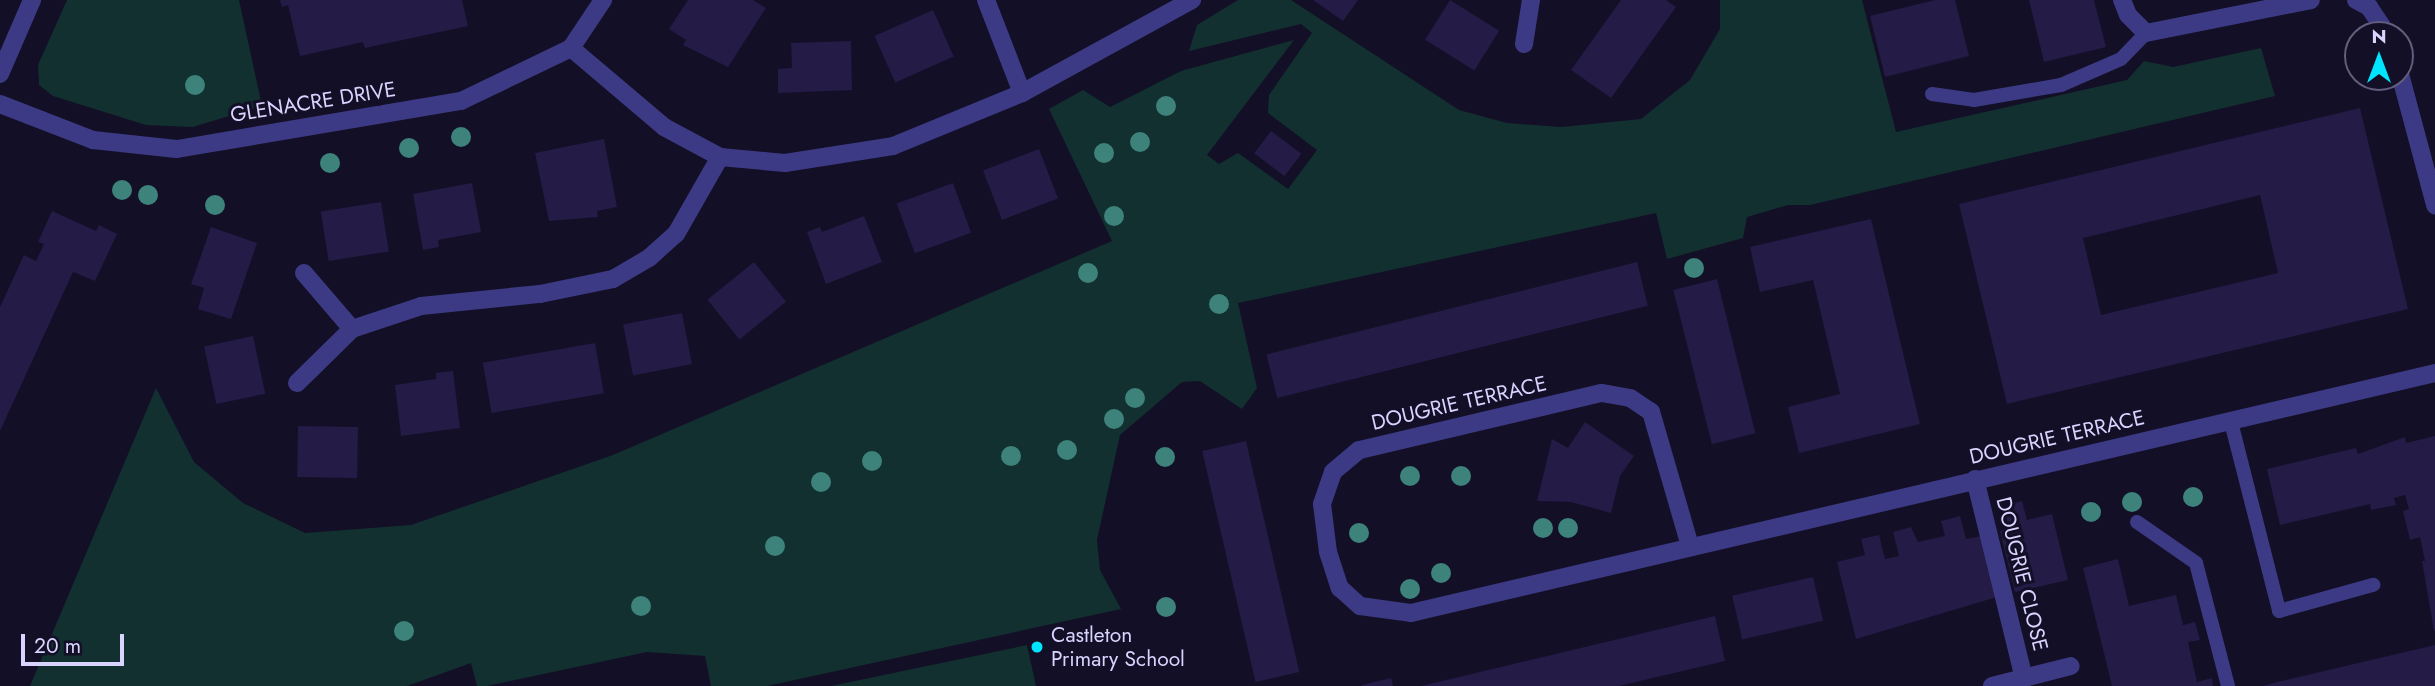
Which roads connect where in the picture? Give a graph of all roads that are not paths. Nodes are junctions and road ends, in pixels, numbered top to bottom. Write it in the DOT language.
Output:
graph roads {
  1 [pos="33,0"];
  2 [pos="603,0"];
  3 [pos="986,0"];
  4 [pos="1192,0"];
  5 [pos="1531,0"];
  6 [pos="2122,0"];
  7 [pos="2311,0"];
  8 [pos="2356,0"];
  9 [pos="2379,21"];
  10 [pos="2146,33"];
  11 [pos="1524,44"];
  12 [pos="571,48"];
  13 [pos="0,74"];
  14 [pos="2405,91"];
  15 [pos="1022,93"];
  16 [pos="1932,94"];
  17 [pos="0,104"];
  18 [pos="720,157"];
  19 [pos="2435,205"];
  20 [pos="304,273"];
  21 [pos="352,329"];
  22 [pos="2435,373"];
  23 [pos="297,383"];
  24 [pos="2231,422"];
  25 [pos="1975,479"];
  26 [pos="2137,523"];
  27 [pos="1690,546"];
  28 [pos="2373,585"];
  29 [pos="2071,666"];
  30 [pos="2024,679"];
  31 [pos="1992,686"];
  32 [pos="2228,686"];
  1 -- 13 [label="street"];
  2 -- 12 [label="street"];
  3 -- 15 [label="street"];
  4 -- 15 [label="street"];
  5 -- 11 [label="street"];
  6 -- 10 [label="street"];
  7 -- 10 [label="street"];
  8 -- 9 [label="street"];
  10 -- 16 [label="lane"];
  12 -- 17 [label="street, GLENACRE DRIVE"];
  12 -- 18 [label="street"];
  14 -- 19 [label="street"];
  15 -- 18 [label="street"];
  18 -- 21 [label="street"];
  20 -- 21 [label="street"];
  21 -- 23 [label="street"];
  22 -- 24 [label="street, DOUGRIE TERRACE"];
  24 -- 25 [label="street, DOUGRIE TERRACE"];
  24 -- 28 [label="lane"];
  25 -- 27 [label="street, DOUGRIE TERRACE"];
  25 -- 30 [label="street, DOUGRIE CLOSE"];
  26 -- 32 [label="lane"];
  27 -- 27 [label="street, DOUGRIE TERRACE"];
  29 -- 30 [label="street, DOUGRIE CLOSE"];
  30 -- 31 [label="street, DOUGRIE CLOSE"];
}
